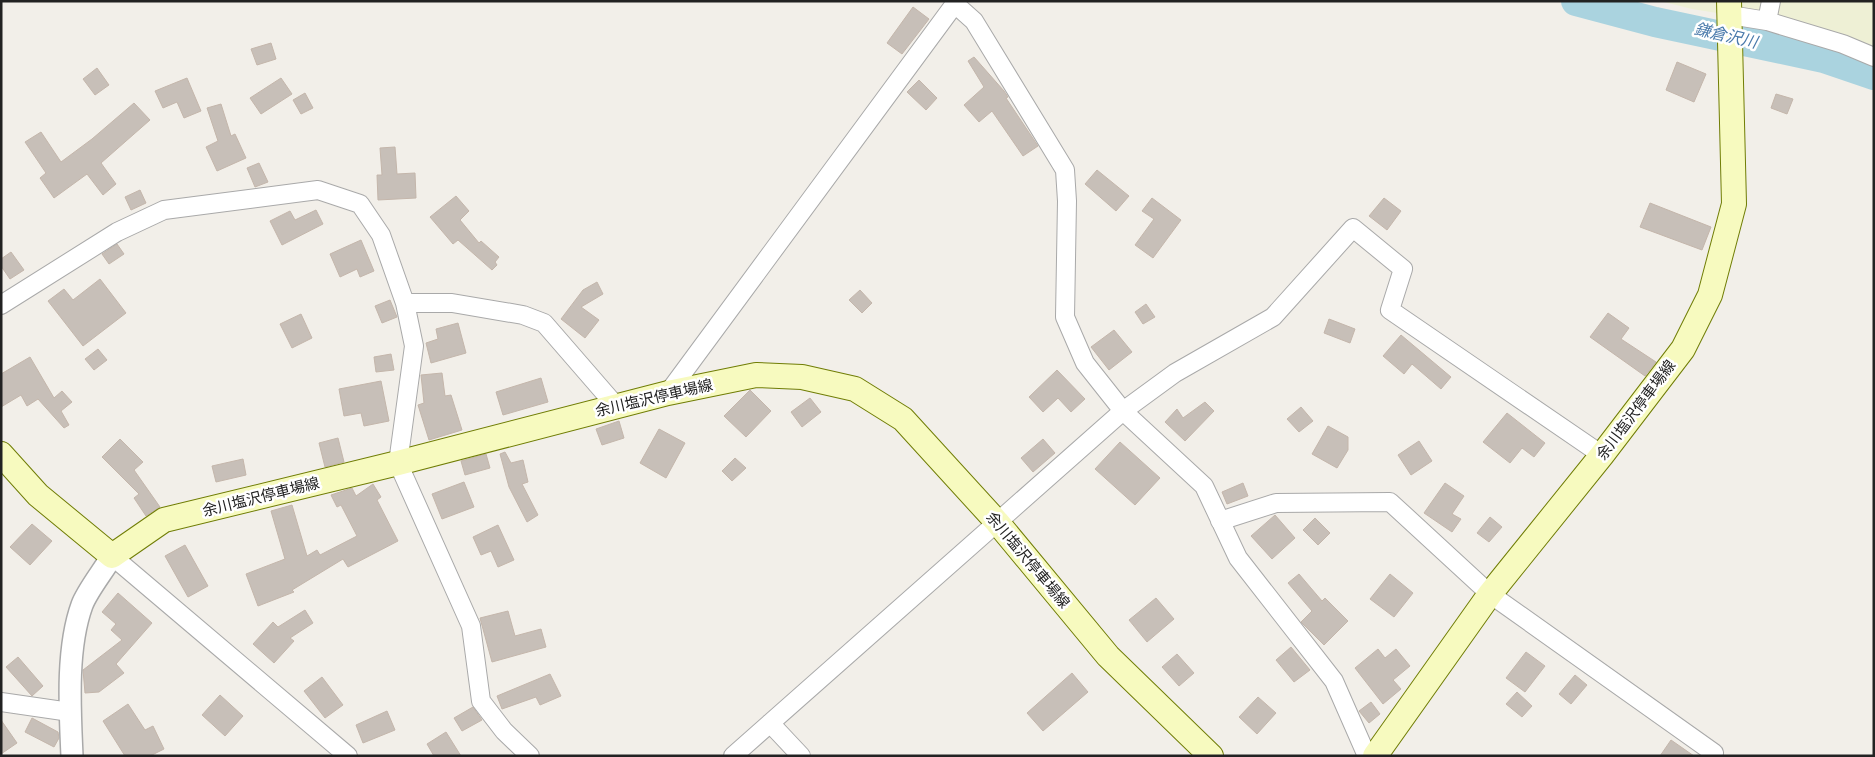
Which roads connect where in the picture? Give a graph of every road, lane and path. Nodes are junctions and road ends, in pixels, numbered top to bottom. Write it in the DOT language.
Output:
graph roads {
  1 [pos="1771,1"];
  2 [pos="956,2"];
  3 [pos="1730,8"];
  4 [pos="1767,21"];
  5 [pos="1874,57"];
  6 [pos="405,303"];
  7 [pos="1,304"];
  8 [pos="668,393"];
  9 [pos="616,406"];
  10 [pos="1123,411"];
  11 [pos="1,454"];
  12 [pos="1602,455"];
  13 [pos="398,463"];
  14 [pos="1220,521"];
  15 [pos="997,522"];
  16 [pos="112,556"];
  17 [pos="1490,594"];
  18 [pos="1,702"];
  19 [pos="70,712"];
  20 [pos="770,723"];
  21 [pos="72,756"];
  22 [pos="348,756"];
  23 [pos="530,756"];
  24 [pos="732,756"];
  25 [pos="801,756"];
  26 [pos="1212,756"];
  27 [pos="1367,756"];
  28 [pos="1375,756"];
  29 [pos="1712,756"];
  1 -- 4 [label="street"];
  2 -- 8 [label="street"];
  2 -- 10 [label="street"];
  3 -- 4 [label="street"];
  3 -- 12 [label="main road, 余川塩沢停車場線"];
  4 -- 5 [label="street"];
  6 -- 7 [label="street"];
  6 -- 9 [label="street"];
  6 -- 13 [label="street"];
  8 -- 9 [label="main road, 余川塩沢停車場線"];
  8 -- 15 [label="main road, 余川塩沢停車場線"];
  9 -- 13 [label="main road, 余川塩沢停車場線"];
  10 -- 12 [label="street"];
  10 -- 14 [label="street"];
  10 -- 15 [label="street"];
  11 -- 16 [label="main road"];
  12 -- 17 [label="main road, 余川塩沢停車場線"];
  13 -- 16 [label="main road, 余川塩沢停車場線"];
  13 -- 23 [label="street"];
  14 -- 17 [label="street"];
  14 -- 27 [label="street"];
  15 -- 20 [label="street"];
  15 -- 26 [label="main road, 余川塩沢停車場線"];
  16 -- 19 [label="street"];
  16 -- 22 [label="street"];
  17 -- 28 [label="main road, 余川塩沢停車場線"];
  17 -- 29 [label="street"];
  18 -- 19 [label="street"];
  19 -- 21 [label="street"];
  20 -- 24 [label="street"];
  20 -- 25 [label="street"];
}
